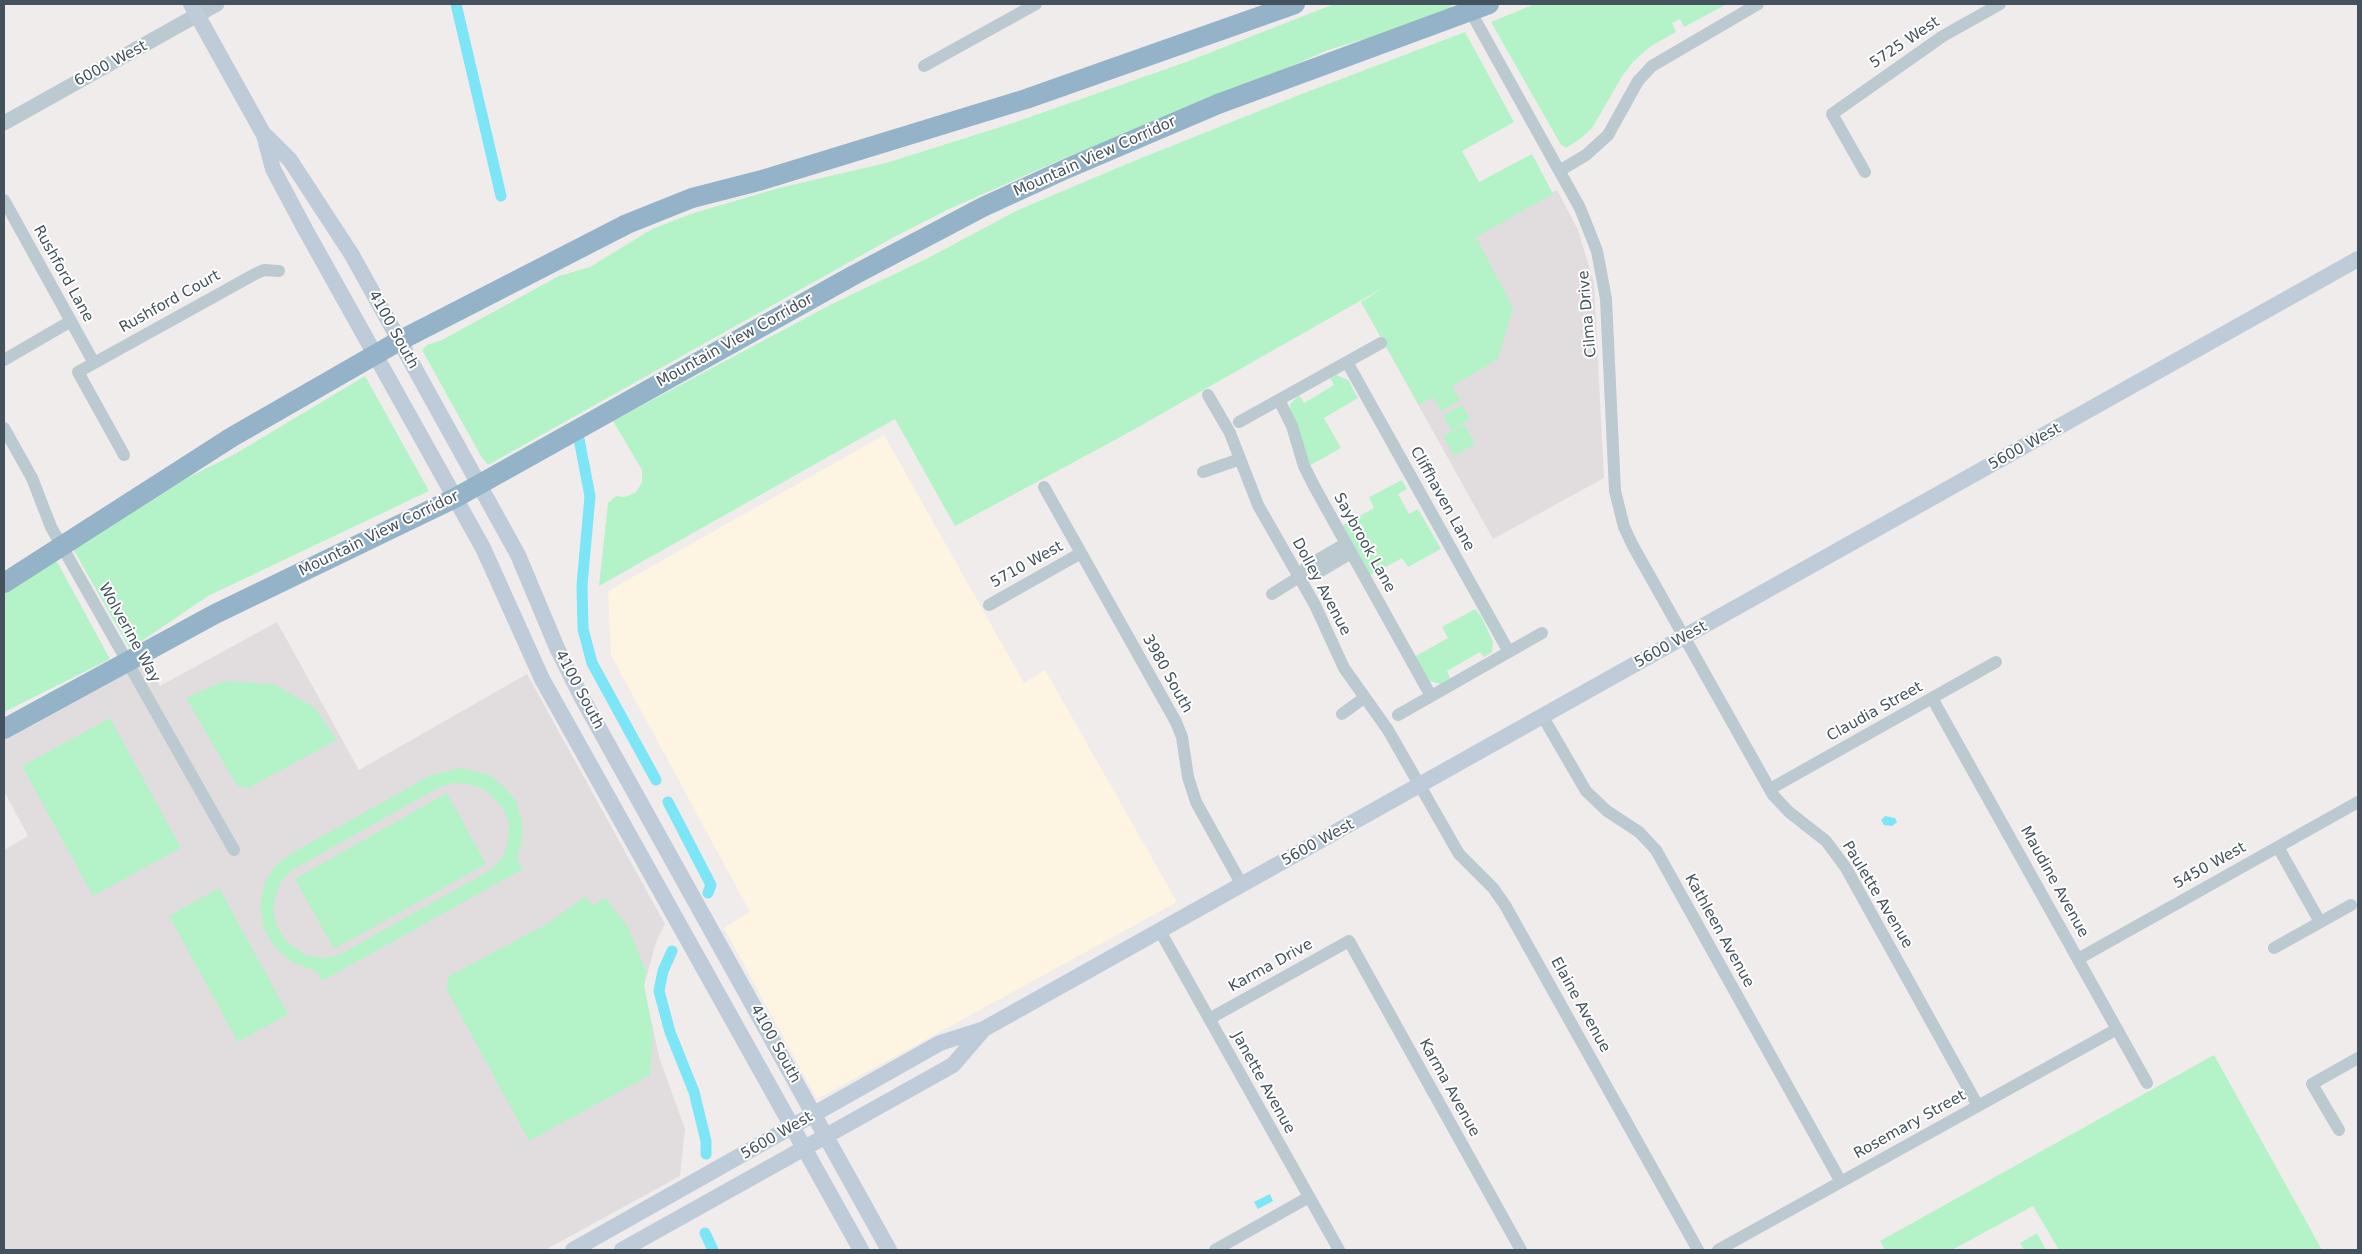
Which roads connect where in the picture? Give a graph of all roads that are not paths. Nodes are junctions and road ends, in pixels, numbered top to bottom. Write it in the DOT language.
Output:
graph roads {
  1 [pos="217,4"];
  2 [pos="1036,4"];
  3 [pos="1296,4"];
  4 [pos="1466,4"];
  5 [pos="1489,4"];
  6 [pos="1758,4"];
  7 [pos="2000,4"];
  8 [pos="194,10"];
  9 [pos="924,66"];
  10 [pos="4,123"];
  11 [pos="264,135"];
  12 [pos="1559,170"];
  13 [pos="1865,172"];
  14 [pos="4,200"];
  15 [pos="2358,259"];
  16 [pos="279,271"];
  17 [pos="70,321"];
  18 [pos="400,341"];
  19 [pos="1381,343"];
  20 [pos="375,355"];
  21 [pos="4,360"];
  22 [pos="1347,362"];
  23 [pos="94,363"];
  24 [pos="1208,395"];
  25 [pos="1279,400"];
  26 [pos="1239,422"];
  27 [pos="4,428"];
  28 [pos="124,454"];
  29 [pos="1240,459"];
  30 [pos="1203,472"];
  31 [pos="479,484"];
  32 [pos="1044,487"];
  33 [pos="455,498"];
  34 [pos="1348,548"];
  35 [pos="1081,553"];
  36 [pos="1299,578"];
  37 [pos="4,583"];
  38 [pos="1272,594"];
  39 [pos="989,605"];
  40 [pos="1542,633"];
  41 [pos="1684,637"];
  42 [pos="1509,652"];
  43 [pos="1996,662"];
  44 [pos="1431,696"];
  45 [pos="1364,698"];
  46 [pos="1932,698"];
  47 [pos="1342,714"];
  48 [pos="1398,714"];
  49 [pos="1543,717"];
  50 [pos="4,729"];
  51 [pos="1421,786"];
  52 [pos="1770,789"];
  53 [pos="2358,802"];
  54 [pos="2278,847"];
  55 [pos="234,850"];
  56 [pos="1242,885"];
  57 [pos="2351,904"];
  58 [pos="2320,922"];
  59 [pos="1160,931"];
  60 [pos="1349,941"];
  61 [pos="2274,948"];
  62 [pos="2078,959"];
  63 [pos="1209,1019"];
  64 [pos="984,1029"];
  65 [pos="2117,1029"];
  66 [pos="2358,1058"];
  67 [pos="2147,1083"];
  68 [pos="1978,1106"];
  69 [pos="814,1114"];
  70 [pos="793,1126"];
  71 [pos="2339,1130"];
  72 [pos="826,1136"];
  73 [pos="805,1148"];
  74 [pos="1840,1182"];
  75 [pos="1309,1198"];
  76 [pos="572,1250"];
  77 [pos="622,1250"];
  78 [pos="861,1250"];
  79 [pos="889,1250"];
  80 [pos="1215,1250"];
  81 [pos="1339,1250"];
  82 [pos="1521,1250"];
  83 [pos="1698,1250"];
  84 [pos="1718,1250"];
  1 -- 8 [label="street, 6000 West"];
  2 -- 9 [label="street"];
  3 -- 18 [label="highway"];
  4 -- 12 [label="street, Cilma Drive"];
  5 -- 31 [label="highway, Mountain View Corridor"];
  6 -- 12 [label="street"];
  7 -- 13 [label="street, 5725 West"];
  8 -- 10 [label="street, 6000 West"];
  8 -- 11 [label="main road, 4100 South"];
  11 -- 18 [label="main road, 4100 South"];
  11 -- 20 [label="main road, 4100 South"];
  12 -- 41 [label="street, Cilma Drive"];
  14 -- 17 [label="street, Rushford Lane"];
  15 -- 41 [label="main road, 5600 West"];
  16 -- 23 [label="street, Rushford Court"];
  17 -- 21 [label="street"];
  17 -- 23 [label="street, Rushford Lane"];
  18 -- 20 [label="highway"];
  18 -- 31 [label="main road, 4100 South"];
  19 -- 22 [label="street"];
  20 -- 33 [label="main road, 4100 South"];
  20 -- 37 [label="highway"];
  22 -- 25 [label="street"];
  22 -- 42 [label="street, Cliffhaven Lane"];
  23 -- 28 [label="street, Rushford Court"];
  24 -- 29 [label="street, Dolley Avenue"];
  25 -- 26 [label="street"];
  25 -- 34 [label="street, Saybrook Lane"];
  27 -- 55 [label="street, Wolverine Way"];
  29 -- 30 [label="street"];
  29 -- 36 [label="street, Dolley Avenue"];
  31 -- 33 [label="highway, Mountain View Corridor"];
  31 -- 69 [label="main road, 4100 South"];
  32 -- 35 [label="street, 3980 South"];
  33 -- 50 [label="highway, Mountain View Corridor"];
  33 -- 70 [label="main road, 4100 South"];
  34 -- 36 [label="street"];
  34 -- 44 [label="street, Saybrook Lane"];
  35 -- 39 [label="street, 5710 West"];
  35 -- 56 [label="street, 3980 South"];
  36 -- 38 [label="street"];
  36 -- 45 [label="street, Dolley Avenue"];
  40 -- 42 [label="street"];
  41 -- 49 [label="main road, 5600 West"];
  41 -- 52 [label="street, Paulette Avenue"];
  42 -- 44 [label="street"];
  43 -- 46 [label="street, Claudia Street"];
  44 -- 48 [label="street"];
  45 -- 47 [label="street"];
  45 -- 51 [label="street, Dolley Avenue"];
  46 -- 52 [label="street, Claudia Street"];
  46 -- 62 [label="street, Maudine Avenue"];
  49 -- 51 [label="main road, 5600 West"];
  49 -- 74 [label="street, Kathleen Avenue"];
  51 -- 56 [label="main road, 5600 West"];
  51 -- 83 [label="street, Elaine Avenue"];
  52 -- 68 [label="street, Paulette Avenue"];
  53 -- 54 [label="street, 5450 West"];
  54 -- 58 [label="street"];
  54 -- 62 [label="street, 5450 West"];
  56 -- 59 [label="main road, 5600 West"];
  57 -- 58 [label="street"];
  58 -- 61 [label="street"];
  59 -- 63 [label="street, Janette Avenue"];
  59 -- 64 [label="main road, 5600 West"];
  60 -- 63 [label="street, Karma Drive"];
  60 -- 82 [label="street, Karma Avenue"];
  62 -- 65 [label="street, Maudine Avenue"];
  63 -- 75 [label="street, Janette Avenue"];
  64 -- 69 [label="main road, 5600 West"];
  64 -- 72 [label="main road, 5600 West"];
  65 -- 67 [label="street, Maudine Avenue"];
  65 -- 68 [label="street, Rosemary Street"];
  66 -- 71 [label="street"];
  68 -- 74 [label="street, Rosemary Street"];
  69 -- 70 [label="main road, 5600 West"];
  69 -- 72 [label="main road, 4100 South"];
  70 -- 73 [label="main road, 4100 South"];
  70 -- 76 [label="main road, 5600 West"];
  72 -- 73 [label="main road, 5600 West"];
  72 -- 79 [label="main road, 4100 South"];
  73 -- 77 [label="main road, 5600 West"];
  73 -- 78 [label="main road, 4100 South"];
  74 -- 84 [label="street, Rosemary Street"];
  75 -- 80 [label="street"];
  75 -- 81 [label="street, Janette Avenue"];
}
